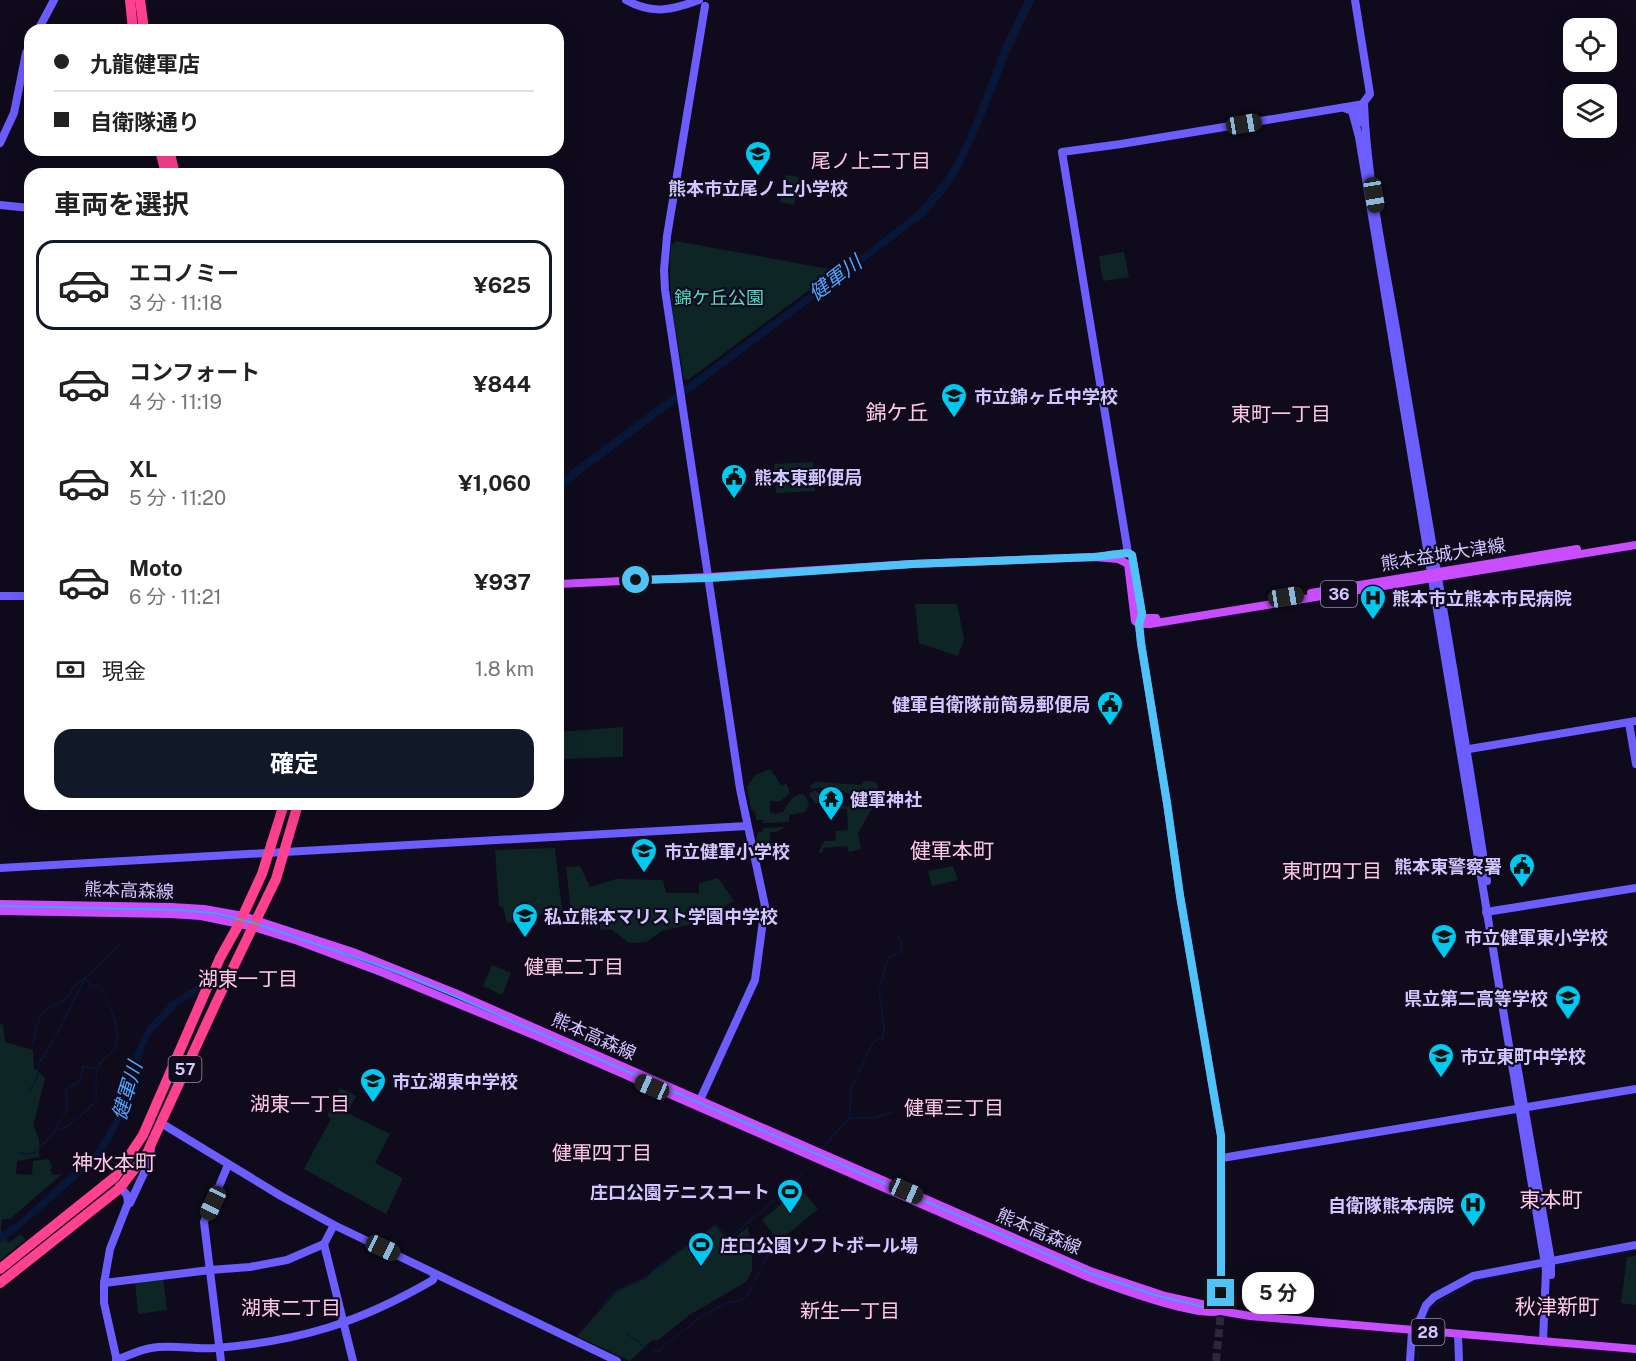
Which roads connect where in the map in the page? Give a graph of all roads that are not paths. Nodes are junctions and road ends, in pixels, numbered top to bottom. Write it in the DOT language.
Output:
graph roads {
  1 [pos="54,0"];
  2 [pos="130,0"];
  3 [pos="140,0"];
  4 [pos="626,0"];
  5 [pos="1355,0"];
  6 [pos="698,2"];
  7 [pos="41,24"];
  8 [pos="132,24"];
  9 [pos="143,24"];
  10 [pos="24,63"];
  11 [pos="1364,104"];
  12 [pos="1344,108"];
  13 [pos="1359,137"];
  14 [pos="0,143"];
  15 [pos="0,205"];
  16 [pos="24,207"];
  17 [pos="1636,539"];
  18 [pos="1636,545"];
  19 [pos="1128,553"];
  20 [pos="1094,557"];
  21 [pos="1128,564"];
  22 [pos="1434,575"];
  23 [pos="710,578"];
  24 [pos="564,584"];
  25 [pos="0,596"];
  26 [pos="24,596"];
  27 [pos="1142,614"];
  28 [pos="1140,628"];
  29 [pos="1632,722"];
  30 [pos="1463,750"];
  31 [pos="1636,764"];
  32 [pos="282,810"];
  33 [pos="296,810"];
  34 [pos="747,826"];
  35 [pos="286,852"];
  36 [pos="269,853"];
  37 [pos="0,868"];
  38 [pos="1636,888"];
  39 [pos="0,904"];
  40 [pos="0,911"];
  41 [pos="1489,911"];
  42 [pos="241,920"];
  43 [pos="256,923"];
  44 [pos="1636,1089"];
  45 [pos="700,1100"];
  46 [pos="1522,1107"];
  47 [pos="161,1123"];
  48 [pos="154,1140"];
  49 [pos="1222,1158"];
  50 [pos="228,1165"];
  51 [pos="115,1177"];
  52 [pos="120,1188"];
  53 [pos="127,1210"];
  54 [pos="334,1225"];
  55 [pos="324,1244"];
  56 [pos="1636,1245"];
  57 [pos="1548,1265"];
  58 [pos="0,1269"];
  59 [pos="210,1270"];
  60 [pos="435,1274"];
  61 [pos="0,1283"];
  62 [pos="104,1283"];
  63 [pos="1221,1311"];
  64 [pos="344,1324"];
  65 [pos="1413,1331"];
  66 [pos="1458,1335"];
  67 [pos="1546,1342"];
  68 [pos="219,1348"];
  69 [pos="1636,1349"];
  70 [pos="116,1361"];
  71 [pos="221,1361"];
  72 [pos="352,1361"];
  73 [pos="617,1361"];
  74 [pos="1410,1361"];
  75 [pos="1459,1361"];
  1 -- 7 [label="street"];
  2 -- 8 [label="highway"];
  3 -- 9 [label="highway"];
  4 -- 6 [label="street"];
  5 -- 11 [label="street"];
  6 -- 23 [label="street"];
  10 -- 14 [label="street"];
  11 -- 12 [label="street"];
  11 -- 13 [label="street"];
  11 -- 22 [label="street"];
  12 -- 13 [label="street"];
  12 -- 19 [label="street"];
  13 -- 22 [label="street"];
  15 -- 16 [label="street"];
  17 -- 22 [label="main road, 熊本益城大津線 / 36"];
  18 -- 22 [label="main road, 熊本益城大津線 / 36"];
  19 -- 20 [label="main road"];
  19 -- 21 [label="main road"];
  19 -- 27 [label="main road"];
  20 -- 21 [label="main road"];
  20 -- 23 [label="main road"];
  21 -- 28 [label="main road"];
  22 -- 27 [label="main road, 熊本益城大津線 / 36"];
  22 -- 28 [label="main road, 熊本益城大津線 / 36"];
  22 -- 30 [label="street"];
  23 -- 24 [label="main road"];
  23 -- 34 [label="street"];
  25 -- 26 [label="street"];
  27 -- 28 [label="street"];
  28 -- 49 [label="street"];
  29 -- 30 [label="street"];
  29 -- 31 [label="street"];
  30 -- 41 [label="street"];
  32 -- 36 [label="highway, 57"];
  33 -- 35 [label="highway, 57"];
  34 -- 35 [label="street"];
  34 -- 45 [label="street"];
  35 -- 36 [label="street"];
  35 -- 43 [label="highway, 57"];
  36 -- 37 [label="street"];
  36 -- 42 [label="highway, 57"];
  38 -- 41 [label="street"];
  39 -- 42 [label="main road, 熊本高森線 / 28"];
  40 -- 42 [label="main road, 熊本高森線 / 28"];
  41 -- 46 [label="street"];
  42 -- 43 [label="main road, 熊本高森線 / 28"];
  42 -- 51 [label="highway, 57"];
  43 -- 45 [label="main road, 熊本高森線 / 28"];
  43 -- 47 [label="highway, 57"];
  43 -- 63 [label="main road, 熊本高森線 / 28"];
  44 -- 46 [label="street"];
  45 -- 63 [label="main road, 熊本高森線 / 28"];
  46 -- 49 [label="street"];
  46 -- 57 [label="street"];
  47 -- 48 [label="highway, 57"];
  47 -- 50 [label="street"];
  48 -- 52 [label="highway, 57"];
  48 -- 53 [label="street"];
  49 -- 63 [label="street"];
  50 -- 54 [label="street"];
  50 -- 59 [label="street"];
  51 -- 52 [label="street"];
  51 -- 58 [label="highway, 57"];
  52 -- 53 [label="street"];
  52 -- 61 [label="highway, 57"];
  53 -- 62 [label="street"];
  54 -- 55 [label="street"];
  54 -- 60 [label="street"];
  55 -- 59 [label="street"];
  55 -- 64 [label="street"];
  56 -- 57 [label="street"];
  57 -- 65 [label="street"];
  57 -- 67 [label="street"];
  59 -- 62 [label="street"];
  59 -- 68 [label="street"];
  60 -- 64 [label="street"];
  60 -- 73 [label="street"];
  62 -- 70 [label="street"];
  63 -- 65 [label="main road, 熊本高森線 / 28"];
  64 -- 68 [label="street"];
  64 -- 72 [label="street"];
  65 -- 66 [label="main road, 熊本高森線 / 28"];
  65 -- 74 [label="street"];
  66 -- 67 [label="main road, 熊本高森線 / 28"];
  66 -- 75 [label="street"];
  67 -- 69 [label="main road, 熊本高森線 / 28"];
  68 -- 70 [label="street"];
  68 -- 71 [label="street"];
}
